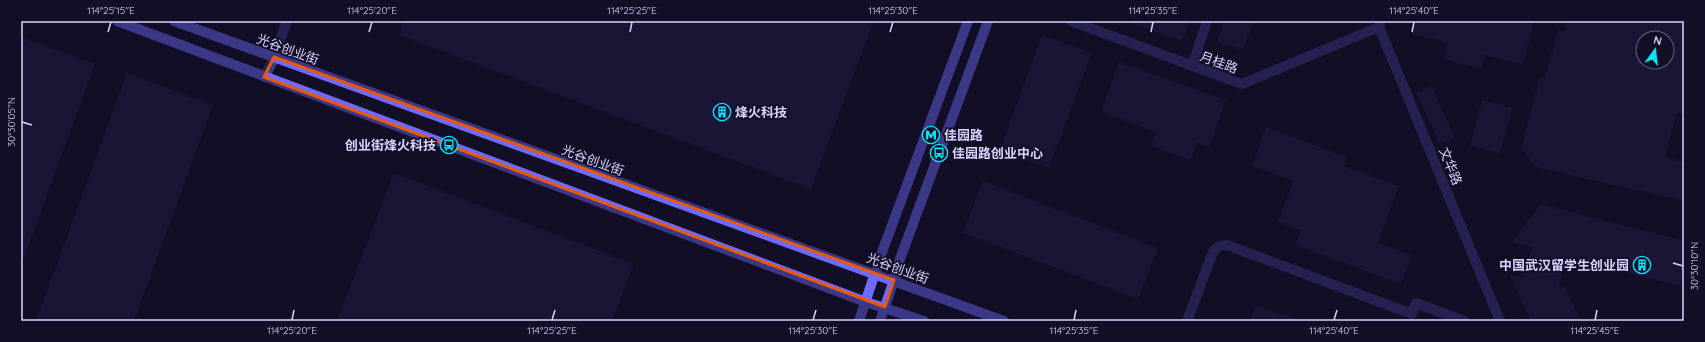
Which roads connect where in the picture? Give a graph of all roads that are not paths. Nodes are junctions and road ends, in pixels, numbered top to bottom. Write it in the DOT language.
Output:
graph roads {
  1 [pos="117,21"];
  2 [pos="174,21"];
  3 [pos="287,21"];
  4 [pos="968,21"];
  5 [pos="988,21"];
  6 [pos="1071,21"];
  7 [pos="1208,21"];
  8 [pos="1380,24"];
  9 [pos="274,57"];
  10 [pos="1192,66"];
  11 [pos="264,76"];
  12 [pos="875,273"];
  13 [pos="894,280"];
  14 [pos="866,302"];
  15 [pos="885,307"];
  16 [pos="859,321"];
  17 [pos="880,321"];
  18 [pos="924,321"];
  19 [pos="1004,321"];
  20 [pos="1187,321"];
  21 [pos="1464,321"];
  22 [pos="1500,321"];
  1 -- 11 [label="main road"];
  2 -- 9 [label="main road, 光谷创业街"];
  3 -- 9 [label="street"];
  4 -- 12 [label="main road"];
  5 -- 13 [label="main road"];
  6 -- 10 [label="street, 月桂路"];
  7 -- 10 [label="street"];
  8 -- 10 [label="street, 月桂路"];
  8 -- 22 [label="street, 文华路"];
  9 -- 11 [label="street"];
  9 -- 12 [label="main road, 光谷创业街"];
  11 -- 14 [label="main road"];
  12 -- 13 [label="main road, 光谷创业街"];
  12 -- 14 [label="main road"];
  13 -- 15 [label="main road"];
  13 -- 19 [label="main road, 光谷创业街"];
  14 -- 15 [label="main road"];
  14 -- 16 [label="main road"];
  15 -- 17 [label="main road"];
  15 -- 18 [label="main road"];
  20 -- 21 [label="street"];
}
